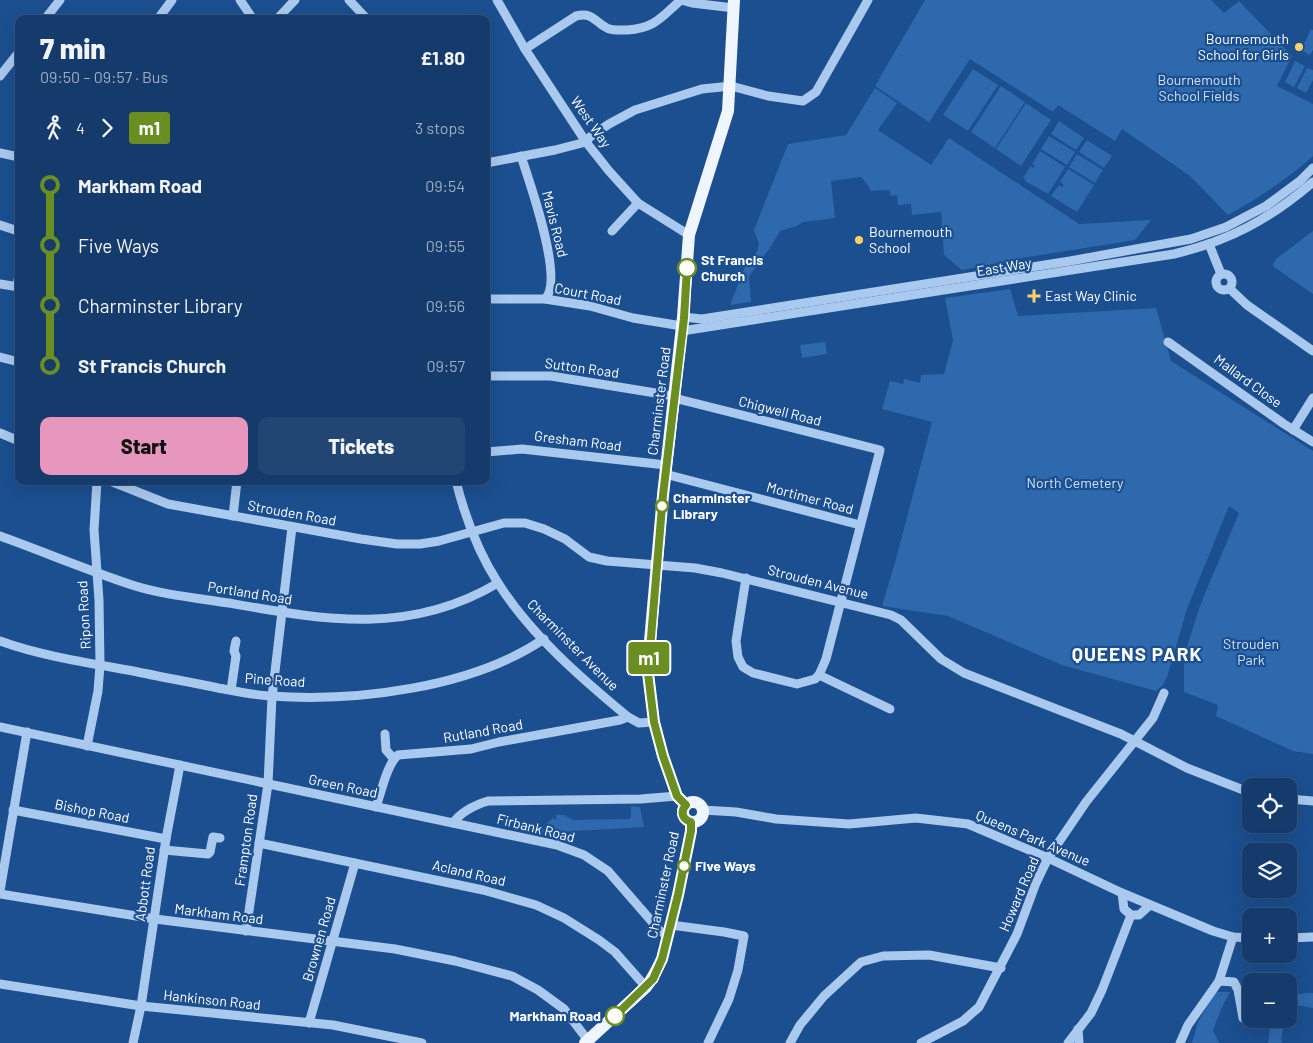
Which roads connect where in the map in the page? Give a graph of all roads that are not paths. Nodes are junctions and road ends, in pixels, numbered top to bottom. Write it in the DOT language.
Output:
graph roads {
  1 [pos="60,0"];
  2 [pos="172,0"];
  3 [pos="240,0"];
  4 [pos="295,0"];
  5 [pos="349,0"];
  6 [pos="497,0"];
  7 [pos="681,0"];
  8 [pos="868,0"];
  9 [pos="734,4"];
  10 [pos="48,15"];
  11 [pos="161,15"];
  12 [pos="250,15"];
  13 [pos="281,15"];
  14 [pos="363,15"];
  15 [pos="525,48"];
  16 [pos="15,57"];
  17 [pos="0,76"];
  18 [pos="731,86"];
  19 [pos="586,142"];
  20 [pos="0,153"];
  21 [pos="15,156"];
  22 [pos="521,156"];
  23 [pos="490,162"];
  24 [pos="1313,168"];
  25 [pos="1313,182"];
  26 [pos="638,203"];
  27 [pos="0,225"];
  28 [pos="15,230"];
  29 [pos="612,231"];
  30 [pos="689,235"];
  31 [pos="1209,244"];
  32 [pos="0,284"];
  33 [pos="15,286"];
  34 [pos="490,299"];
  35 [pos="545,299"];
  36 [pos="682,325"];
  37 [pos="1168,342"];
  38 [pos="1313,351"];
  39 [pos="0,357"];
  40 [pos="15,361"];
  41 [pos="490,376"];
  42 [pos="674,397"];
  43 [pos="1313,398"];
  44 [pos="1293,430"];
  45 [pos="0,434"];
  46 [pos="15,440"];
  47 [pos="1313,442"];
  48 [pos="490,452"];
  49 [pos="666,470"];
  50 [pos="97,485"];
  51 [pos="120,485"];
  52 [pos="237,485"];
  53 [pos="457,485"];
  54 [pos="233,516"];
  55 [pos="860,525"];
  56 [pos="292,527"];
  57 [pos="472,533"];
  58 [pos="0,536"];
  59 [pos="658,565"];
  60 [pos="96,572"];
  61 [pos="746,578"];
  62 [pos="498,583"];
  63 [pos="841,602"];
  64 [pos="282,613"];
  65 [pos="544,639"];
  66 [pos="0,640"];
  67 [pos="236,641"];
  68 [pos="100,665"];
  69 [pos="819,675"];
  70 [pos="231,690"];
  71 [pos="1164,692"];
  72 [pos="272,696"];
  73 [pos="890,709"];
  74 [pos="628,717"];
  75 [pos="654,722"];
  76 [pos="0,727"];
  77 [pos="27,732"];
  78 [pos="384,734"];
  79 [pos="1134,743"];
  80 [pos="87,746"];
  81 [pos="394,759"];
  82 [pos="180,765"];
  83 [pos="268,784"];
  84 [pos="1242,789"];
  85 [pos="682,800"];
  86 [pos="1297,800"];
  87 [pos="1313,801"];
  88 [pos="376,807"];
  89 [pos="13,810"];
  90 [pos="703,810"];
  91 [pos="691,822"];
  92 [pos="452,823"];
  93 [pos="166,838"];
  94 [pos="220,838"];
  95 [pos="259,843"];
  96 [pos="164,850"];
  97 [pos="1048,858"];
  98 [pos="355,863"];
  99 [pos="0,893"];
  100 [pos="1122,893"];
  101 [pos="1150,905"];
  102 [pos="1131,915"];
  103 [pos="155,919"];
  104 [pos="669,930"];
  105 [pos="246,931"];
  106 [pos="1233,937"];
  107 [pos="1313,937"];
  108 [pos="1242,938"];
  109 [pos="1297,938"];
  110 [pos="332,941"];
  111 [pos="1001,968"];
  112 [pos="1219,981"];
  113 [pos="0,984"];
  114 [pos="646,987"];
  115 [pos="141,1006"];
  116 [pos="1242,1012"];
  117 [pos="309,1023"];
  118 [pos="1078,1029"];
  119 [pos="588,1042"];
  120 [pos="712,1042"];
  121 [pos="133,1043"];
  122 [pos="420,1043"];
  123 [pos="790,1043"];
  124 [pos="921,1043"];
  125 [pos="1068,1043"];
  126 [pos="1079,1043"];
  127 [pos="1180,1043"];
  1 -- 10 [label="street"];
  2 -- 11 [label="street"];
  3 -- 12 [label="street"];
  4 -- 13 [label="street"];
  5 -- 14 [label="street"];
  6 -- 15 [label="street, West Way"];
  7 -- 9 [label="street"];
  7 -- 15 [label="street"];
  8 -- 18 [label="street"];
  9 -- 18 [label="main road, Charminster Road"];
  15 -- 19 [label="street, West Way"];
  16 -- 17 [label="street"];
  18 -- 19 [label="street"];
  18 -- 30 [label="main road, Charminster Road"];
  19 -- 22 [label="street"];
  19 -- 26 [label="street, West Way"];
  20 -- 21 [label="street"];
  22 -- 23 [label="street"];
  22 -- 35 [label="street, Mavis Road"];
  24 -- 36 [label="street, East Way"];
  25 -- 31 [label="street, East Way"];
  26 -- 29 [label="street"];
  26 -- 30 [label="street, West Way"];
  27 -- 28 [label="street"];
  30 -- 36 [label="main road, Charminster Road"];
  31 -- 36 [label="street, East Way"];
  31 -- 38 [label="street"];
  32 -- 33 [label="street"];
  34 -- 35 [label="street, Court Road"];
  35 -- 36 [label="street, Court Road"];
  36 -- 42 [label="main road, Charminster Road"];
  37 -- 44 [label="street, Mallard Close"];
  39 -- 40 [label="street"];
  41 -- 42 [label="street, Sutton Road"];
  42 -- 49 [label="main road, Charminster Road"];
  42 -- 55 [label="street, Chigwell Road"];
  43 -- 44 [label="street"];
  44 -- 47 [label="street, Mallard Close"];
  45 -- 46 [label="street"];
  48 -- 49 [label="street, Gresham Road"];
  49 -- 55 [label="street, Mortimer Road"];
  49 -- 59 [label="main road, Charminster Road"];
  50 -- 60 [label="street, Ripon Road"];
  51 -- 54 [label="street, Strouden Road"];
  52 -- 54 [label="street"];
  53 -- 57 [label="street, Charminster Avenue"];
  54 -- 56 [label="street, Strouden Road"];
  55 -- 63 [label="street"];
  56 -- 57 [label="street, Strouden Road"];
  56 -- 64 [label="street, Frampton Road"];
  57 -- 59 [label="street, Strouden Avenue"];
  57 -- 62 [label="street, Charminster Avenue"];
  58 -- 60 [label="street, Portland Road"];
  59 -- 61 [label="street, Strouden Avenue"];
  59 -- 75 [label="main road, Charminster Road"];
  60 -- 64 [label="street, Portland Road"];
  60 -- 68 [label="street, Ripon Road"];
  61 -- 63 [label="street, Strouden Avenue"];
  61 -- 69 [label="street"];
  62 -- 64 [label="street, Portland Road"];
  62 -- 65 [label="street, Charminster Avenue"];
  63 -- 69 [label="street"];
  63 -- 79 [label="street, Strouden Avenue"];
  64 -- 72 [label="street, Frampton Road"];
  65 -- 72 [label="street, Pine Road"];
  65 -- 74 [label="street, Charminster Avenue"];
  66 -- 68 [label="street, Pine Road"];
  67 -- 70 [label="street"];
  68 -- 70 [label="street, Pine Road"];
  68 -- 80 [label="street, Ripon Road"];
  69 -- 73 [label="street"];
  70 -- 72 [label="street, Pine Road"];
  71 -- 79 [label="street"];
  72 -- 83 [label="street, Frampton Road"];
  74 -- 75 [label="street"];
  74 -- 81 [label="street, Rutland Road"];
  75 -- 85 [label="main road, Charminster Road"];
  76 -- 77 [label="street, Green Road"];
  77 -- 80 [label="street, Green Road"];
  77 -- 89 [label="street"];
  78 -- 81 [label="street"];
  79 -- 84 [label="street, Strouden Avenue"];
  79 -- 97 [label="street, Howard Road"];
  80 -- 82 [label="street, Green Road"];
  81 -- 88 [label="street"];
  82 -- 83 [label="street, Green Road"];
  82 -- 93 [label="street, Abbott Road"];
  83 -- 88 [label="street, Green Road"];
  83 -- 95 [label="street, Frampton Road"];
  85 -- 90 [label="main road"];
  85 -- 91 [label="main road"];
  85 -- 92 [label="street"];
  86 -- 87 [label="street"];
  88 -- 92 [label="street, Green Road"];
  89 -- 93 [label="street, Bishop Road"];
  89 -- 99 [label="street"];
  90 -- 91 [label="main road"];
  90 -- 97 [label="street, Queens Park Avenue"];
  91 -- 104 [label="main road, Charminster Road"];
  92 -- 104 [label="street, Firbank Road"];
  93 -- 96 [label="street, Abbott Road"];
  94 -- 96 [label="street"];
  95 -- 98 [label="street, Acland Road"];
  95 -- 105 [label="street, Frampton Road"];
  96 -- 103 [label="street, Abbott Road"];
  97 -- 100 [label="street, Queens Park Avenue"];
  97 -- 111 [label="street, Howard Road"];
  98 -- 110 [label="street, Brownen Road"];
  98 -- 114 [label="street, Acland Road"];
  99 -- 103 [label="street, Markham Road"];
  100 -- 101 [label="street, Queens Park Avenue"];
  100 -- 102 [label="street"];
  101 -- 102 [label="street"];
  101 -- 106 [label="street, Queens Park Avenue"];
  102 -- 118 [label="street"];
  103 -- 105 [label="street, Markham Road"];
  103 -- 115 [label="street, Abbott Road"];
  104 -- 114 [label="main road, Charminster Road"];
  104 -- 120 [label="street"];
  105 -- 110 [label="street, Markham Road"];
  106 -- 108 [label="street, Queens Park Avenue"];
  106 -- 112 [label="street"];
  107 -- 109 [label="street"];
  110 -- 117 [label="street, Brownen Road"];
  110 -- 119 [label="street, Markham Road"];
  111 -- 123 [label="street"];
  111 -- 124 [label="street, Howard Road"];
  112 -- 116 [label="street"];
  112 -- 127 [label="street"];
  113 -- 115 [label="street, Hankinson Road"];
  114 -- 119 [label="main road, Charminster Road"];
  115 -- 117 [label="street, Hankinson Road"];
  115 -- 121 [label="street, Abbott Road"];
  117 -- 122 [label="street, Hankinson Road"];
  118 -- 125 [label="street"];
  118 -- 126 [label="street"];
}
